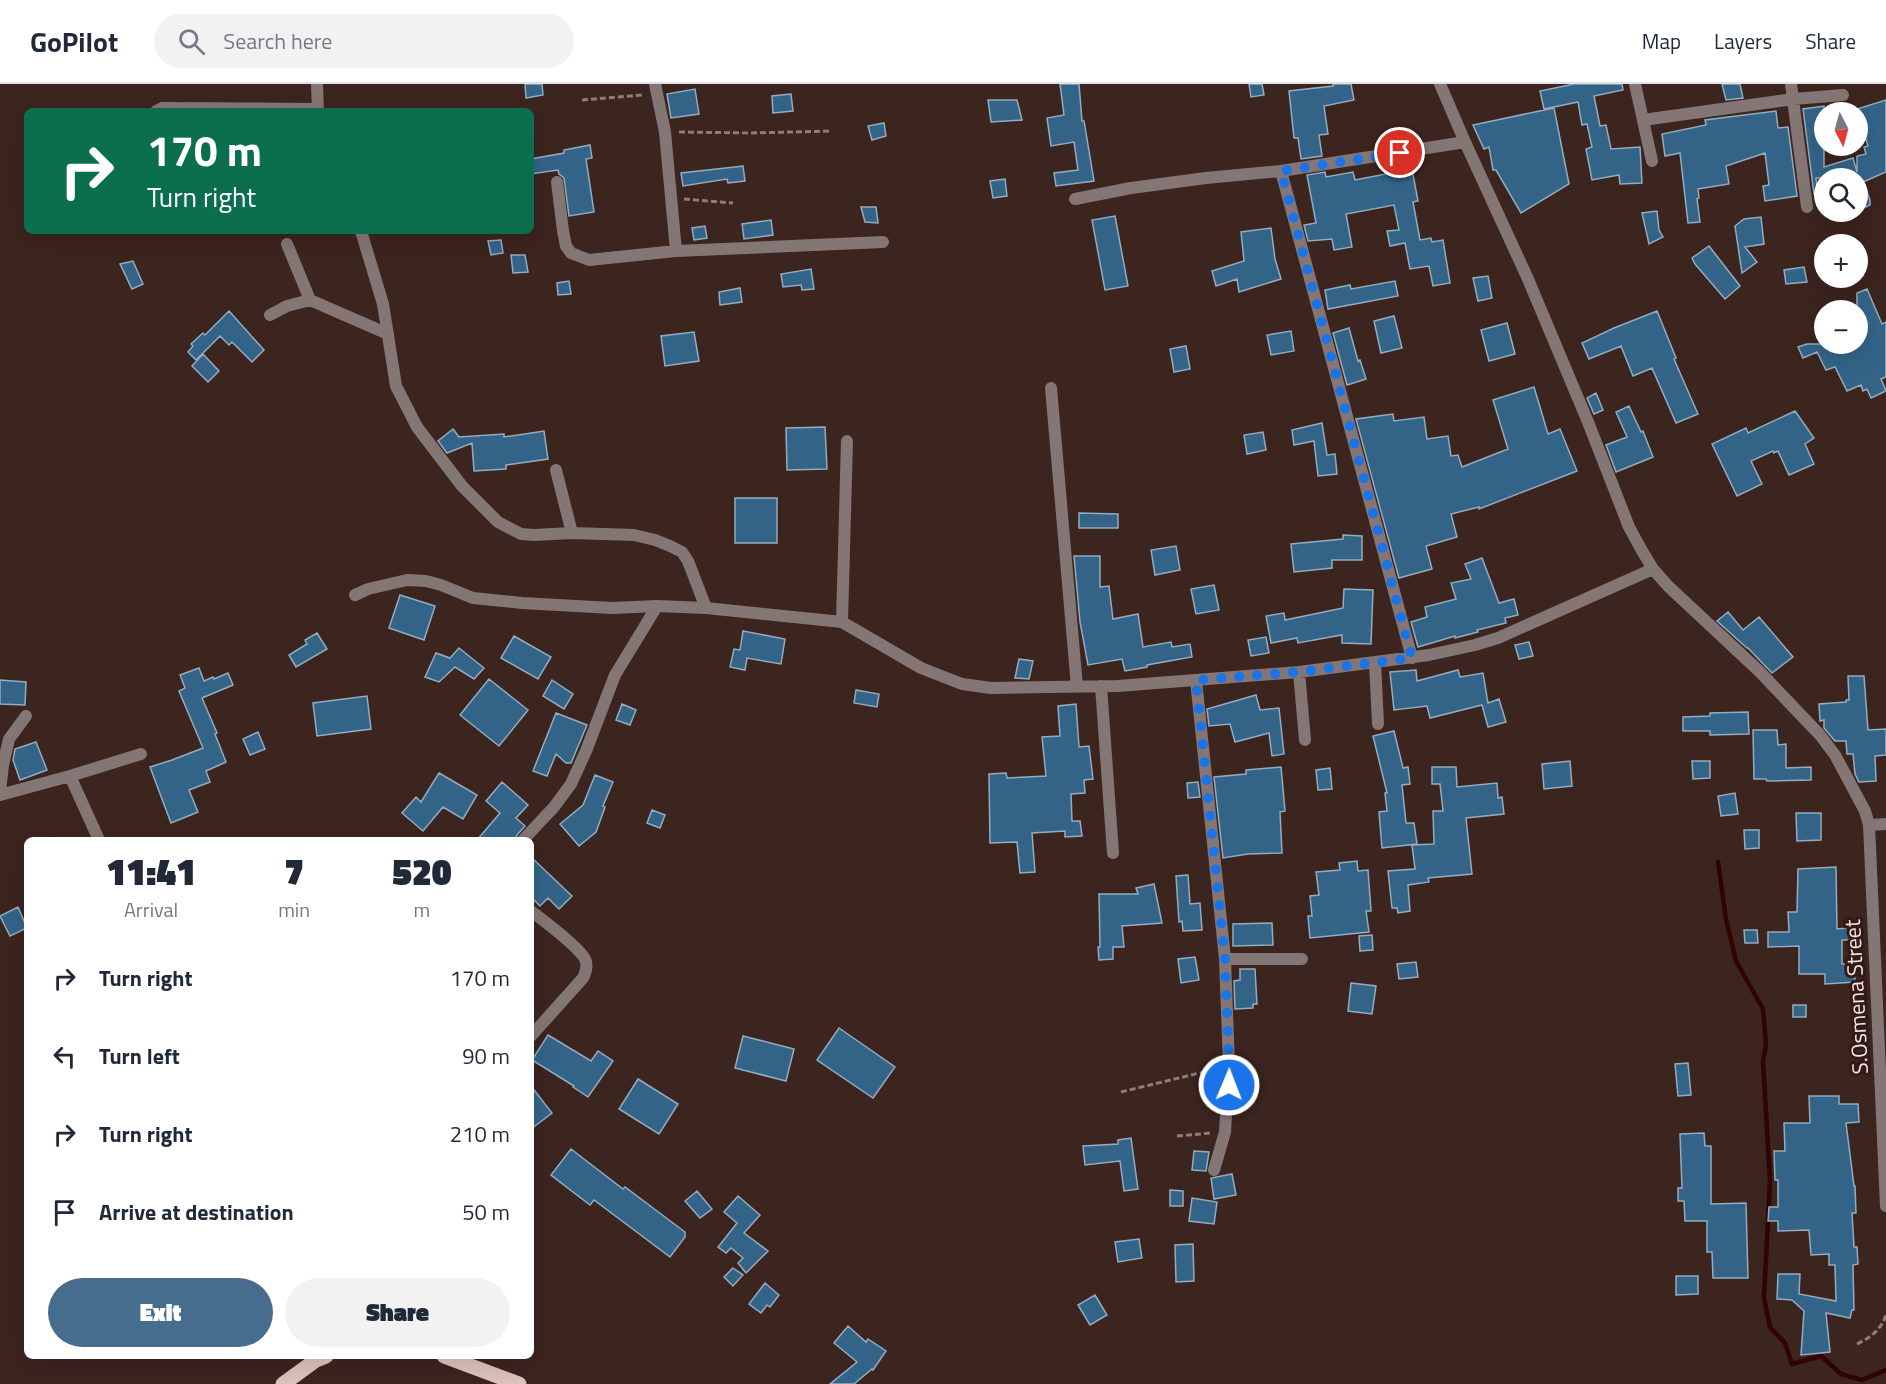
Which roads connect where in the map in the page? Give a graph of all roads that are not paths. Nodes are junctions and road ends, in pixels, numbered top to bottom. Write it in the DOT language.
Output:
graph roads {
  1 [pos="317,84"];
  2 [pos="1440,84"];
  3 [pos="1635,84"];
  4 [pos="1791,84"];
  5 [pos="656,89"];
  6 [pos="1843,94"];
  7 [pos="1793,99"];
  8 [pos="162,108"];
  9 [pos="255,108"];
  10 [pos="318,108"];
  11 [pos="1643,120"];
  12 [pos="1465,142"];
  13 [pos="1652,161"];
  14 [pos="1281,171"];
  15 [pos="558,182"];
  16 [pos="1075,199"];
  17 [pos="1807,207"];
  18 [pos="362,234"];
  19 [pos="883,242"];
  20 [pos="287,244"];
  21 [pos="676,251"];
  22 [pos="310,300"];
  23 [pos="270,315"];
  24 [pos="388,334"];
  25 [pos="1052,388"];
  26 [pos="847,441"];
  27 [pos="556,470"];
  28 [pos="572,533"];
  29 [pos="1653,569"];
  30 [pos="356,595"];
  31 [pos="657,606"];
  32 [pos="706,608"];
  33 [pos="842,622"];
  34 [pos="1412,658"];
  35 [pos="1375,662"];
  36 [pos="1299,672"];
  37 [pos="1196,680"];
  38 [pos="1077,687"];
  39 [pos="1101,687"];
  40 [pos="26,716"];
  41 [pos="1378,724"];
  42 [pos="1305,741"];
  43 [pos="141,754"];
  44 [pos="70,777"];
  45 [pos="0,793"];
  46 [pos="1886,824"];
  47 [pos="1869,825"];
  48 [pos="98,837"];
  49 [pos="526,837"];
  50 [pos="1113,853"];
  51 [pos="534,913"];
  52 [pos="1225,959"];
  53 [pos="1302,959"];
  54 [pos="1882,1000"];
  55 [pos="534,1032"];
  56 [pos="1214,1170"];
  57 [pos="1886,1183"];
  58 [pos="1886,1206"];
  59 [pos="318,1359"];
  60 [pos="452,1359"];
  61 [pos="283,1384"];
  62 [pos="519,1384"];
  1 -- 10 [label="street"];
  2 -- 12 [label="street, S.Osmena Street"];
  3 -- 11 [label="street"];
  4 -- 7 [label="street"];
  5 -- 21 [label="street"];
  6 -- 7 [label="street"];
  7 -- 11 [label="street"];
  7 -- 17 [label="street"];
  8 -- 9 [label="street"];
  11 -- 13 [label="street"];
  12 -- 14 [label="street"];
  12 -- 29 [label="street, S.Osmena Street"];
  14 -- 16 [label="street"];
  14 -- 34 [label="street"];
  15 -- 21 [label="street"];
  18 -- 24 [label="street"];
  19 -- 21 [label="street"];
  20 -- 22 [label="street"];
  22 -- 23 [label="street"];
  22 -- 24 [label="street"];
  24 -- 28 [label="street"];
  25 -- 38 [label="street"];
  26 -- 33 [label="street"];
  27 -- 28 [label="street"];
  28 -- 32 [label="street"];
  29 -- 34 [label="street"];
  29 -- 47 [label="street, S.Osmena Street"];
  30 -- 31 [label="street"];
  31 -- 32 [label="street"];
  31 -- 49 [label="street"];
  32 -- 33 [label="street"];
  33 -- 38 [label="street"];
  34 -- 35 [label="street"];
  35 -- 36 [label="street"];
  35 -- 41 [label="street"];
  36 -- 37 [label="street"];
  36 -- 42 [label="street"];
  37 -- 39 [label="street"];
  37 -- 52 [label="street"];
  38 -- 39 [label="street"];
  39 -- 50 [label="street"];
  40 -- 45 [label="street"];
  43 -- 44 [label="street"];
  44 -- 45 [label="street"];
  44 -- 48 [label="street"];
  46 -- 47 [label="street"];
  47 -- 54 [label="street, S.Osmena Street"];
  51 -- 55 [label="street"];
  52 -- 53 [label="street"];
  52 -- 56 [label="street"];
  54 -- 57 [label="street, S.Osmena Street"];
  57 -- 58 [label="street, S.Osmena Street"];
  59 -- 61 [label="main road"];
  60 -- 62 [label="main road"];
}
